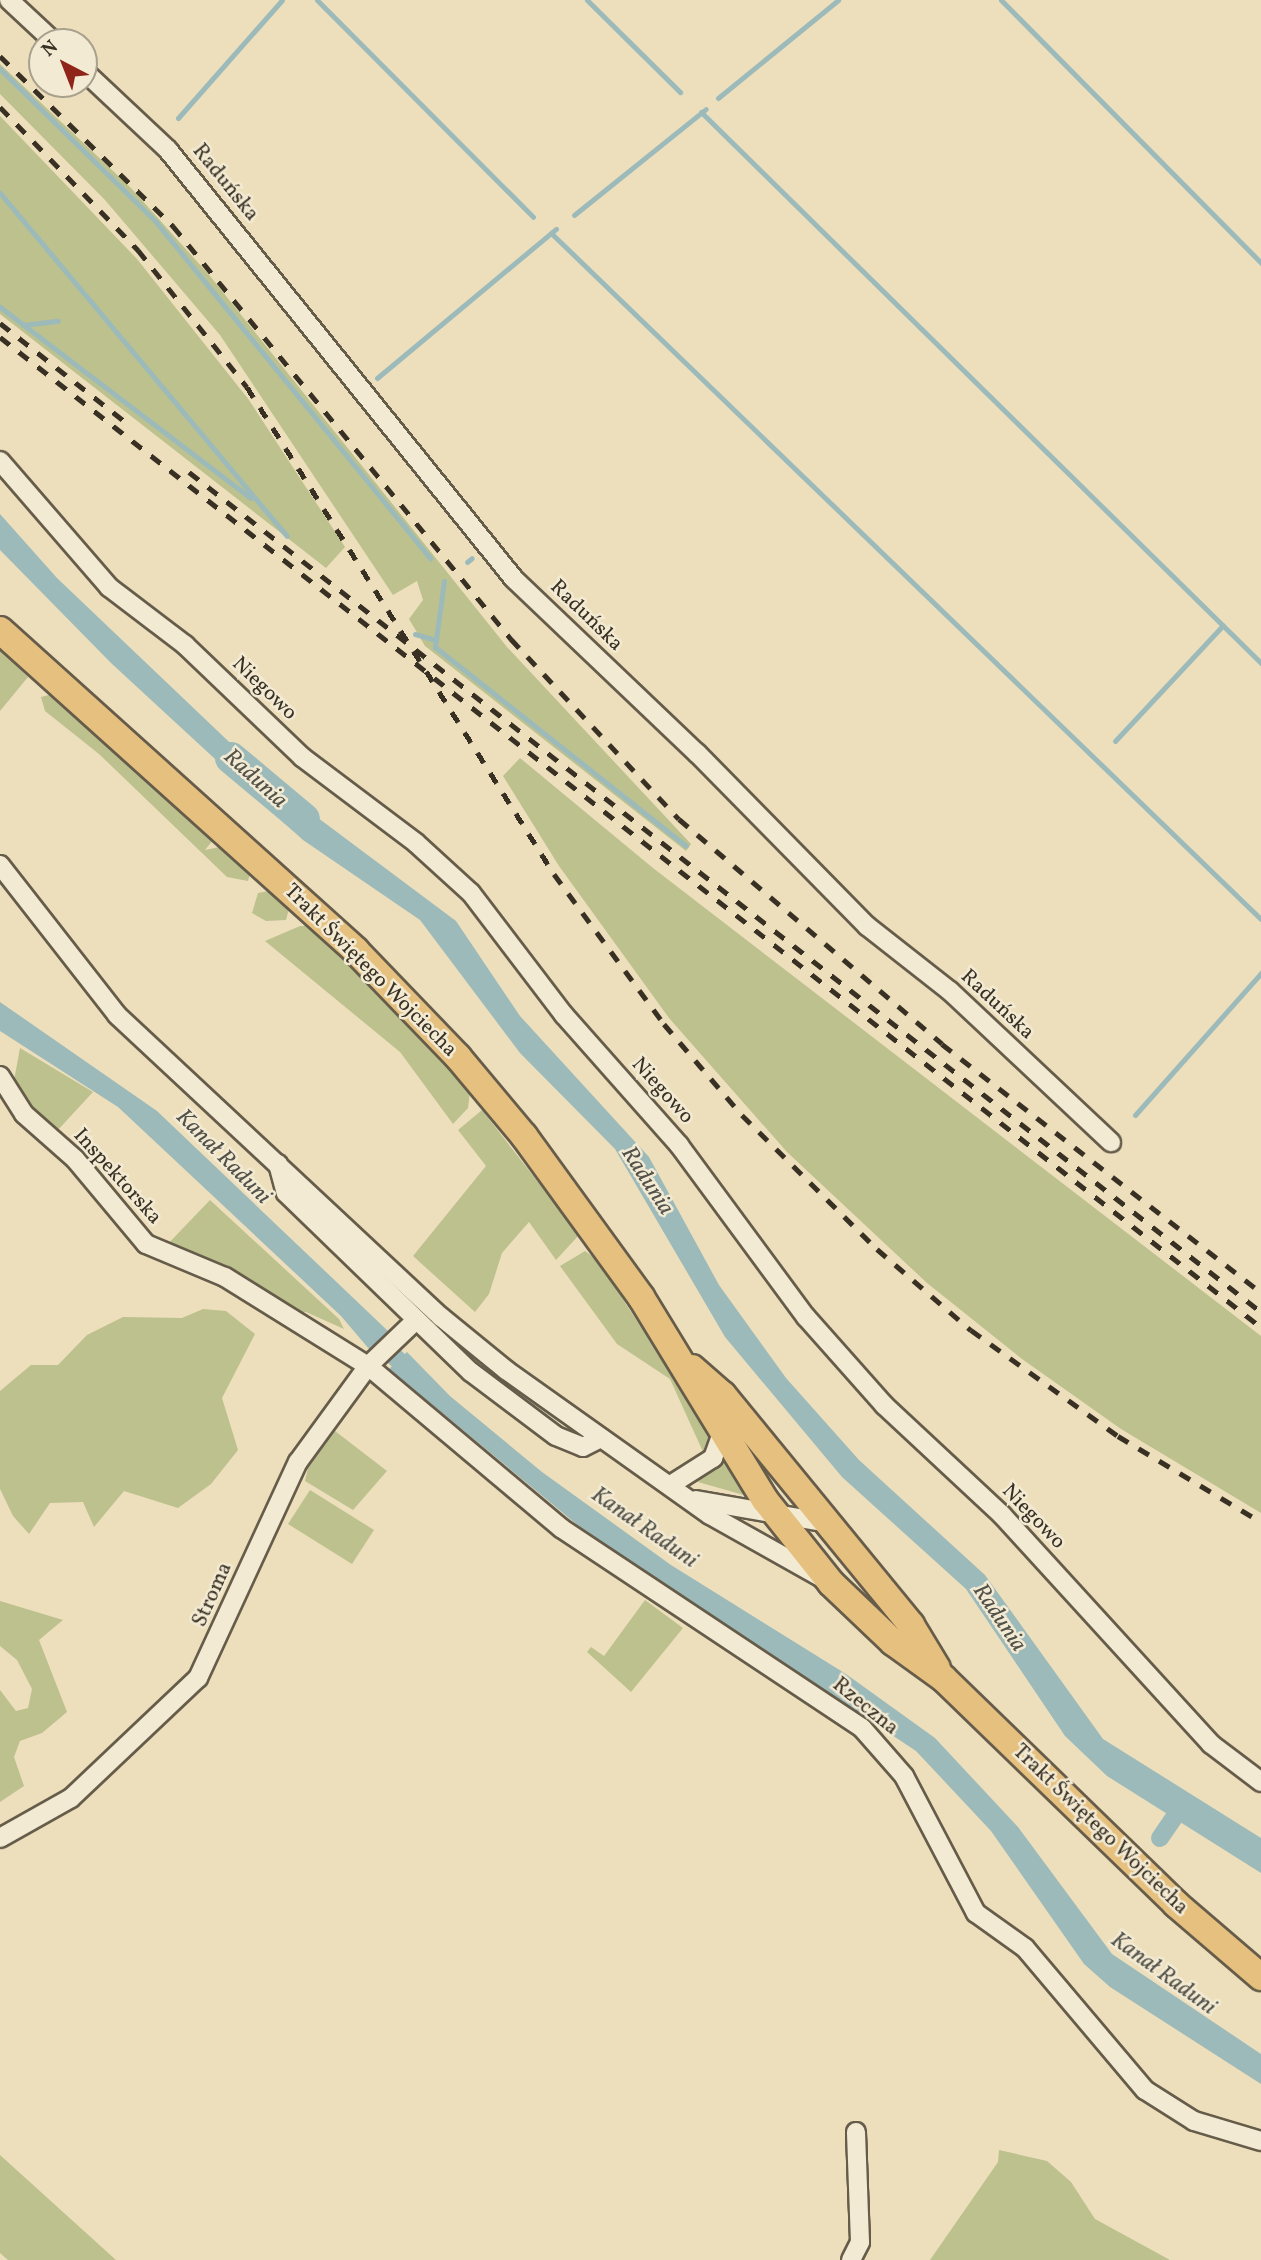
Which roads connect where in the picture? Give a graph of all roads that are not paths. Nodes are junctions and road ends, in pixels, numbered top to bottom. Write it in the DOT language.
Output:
graph roads {
  1 [pos="9,0"];
  2 [pos="39,28"];
  3 [pos="98,84"];
  4 [pos="0,461"];
  5 [pos="0,630"];
  6 [pos="0,865"];
  7 [pos="0,1076"];
  8 [pos="1111,1142"];
  9 [pos="278,1164"];
  10 [pos="414,1322"];
  11 [pos="685,1362"];
  12 [pos="371,1363"];
  13 [pos="722,1433"];
  14 [pos="601,1438"];
  15 [pos="673,1483"];
  16 [pos="696,1500"];
  17 [pos="774,1513"];
  18 [pos="822,1522"];
  19 [pos="831,1583"];
  20 [pos="943,1678"];
  21 [pos="1261,1782"];
  22 [pos="0,1838"];
  23 [pos="1261,1977"];
  24 [pos="856,2132"];
  25 [pos="1261,2141"];
  26 [pos="850,2260"];
  1 -- 2 [label="street"];
  3 -- 8 [label="street, Raduńska"];
  4 -- 21 [label="street, Niegowo"];
  5 -- 11 [label="main road, Trakt Świętego Wojciecha"];
  6 -- 9 [label="street, Trakt Świętego Wojciecha"];
  7 -- 12 [label="street, Inspektorska"];
  9 -- 10 [label="street"];
  9 -- 14 [label="street, Trakt Świętego Wojciecha"];
  10 -- 12 [label="street, Stroma"];
  10 -- 14 [label="street"];
  11 -- 13 [label="main road, Trakt Świętego Wojciecha"];
  11 -- 18 [label="main road, Trakt Świętego Wojciecha"];
  12 -- 22 [label="street, Stroma"];
  12 -- 25 [label="street, Rzeczna"];
  13 -- 15 [label="street"];
  13 -- 17 [label="main road, Trakt Świętego Wojciecha"];
  14 -- 15 [label="street, Trakt Świętego Wojciecha"];
  15 -- 16 [label="street, Trakt Świętego Wojciecha"];
  16 -- 17 [label="street, Trakt Świętego Wojciecha"];
  16 -- 19 [label="street, Trakt Świętego Wojciecha"];
  17 -- 18 [label="street, Trakt Świętego Wojciecha"];
  17 -- 19 [label="main road, Trakt Świętego Wojciecha"];
  18 -- 20 [label="main road, Trakt Świętego Wojciecha"];
  19 -- 20 [label="main road, Trakt Świętego Wojciecha"];
  20 -- 23 [label="main road, Trakt Świętego Wojciecha"];
  24 -- 26 [label="street"];
}
